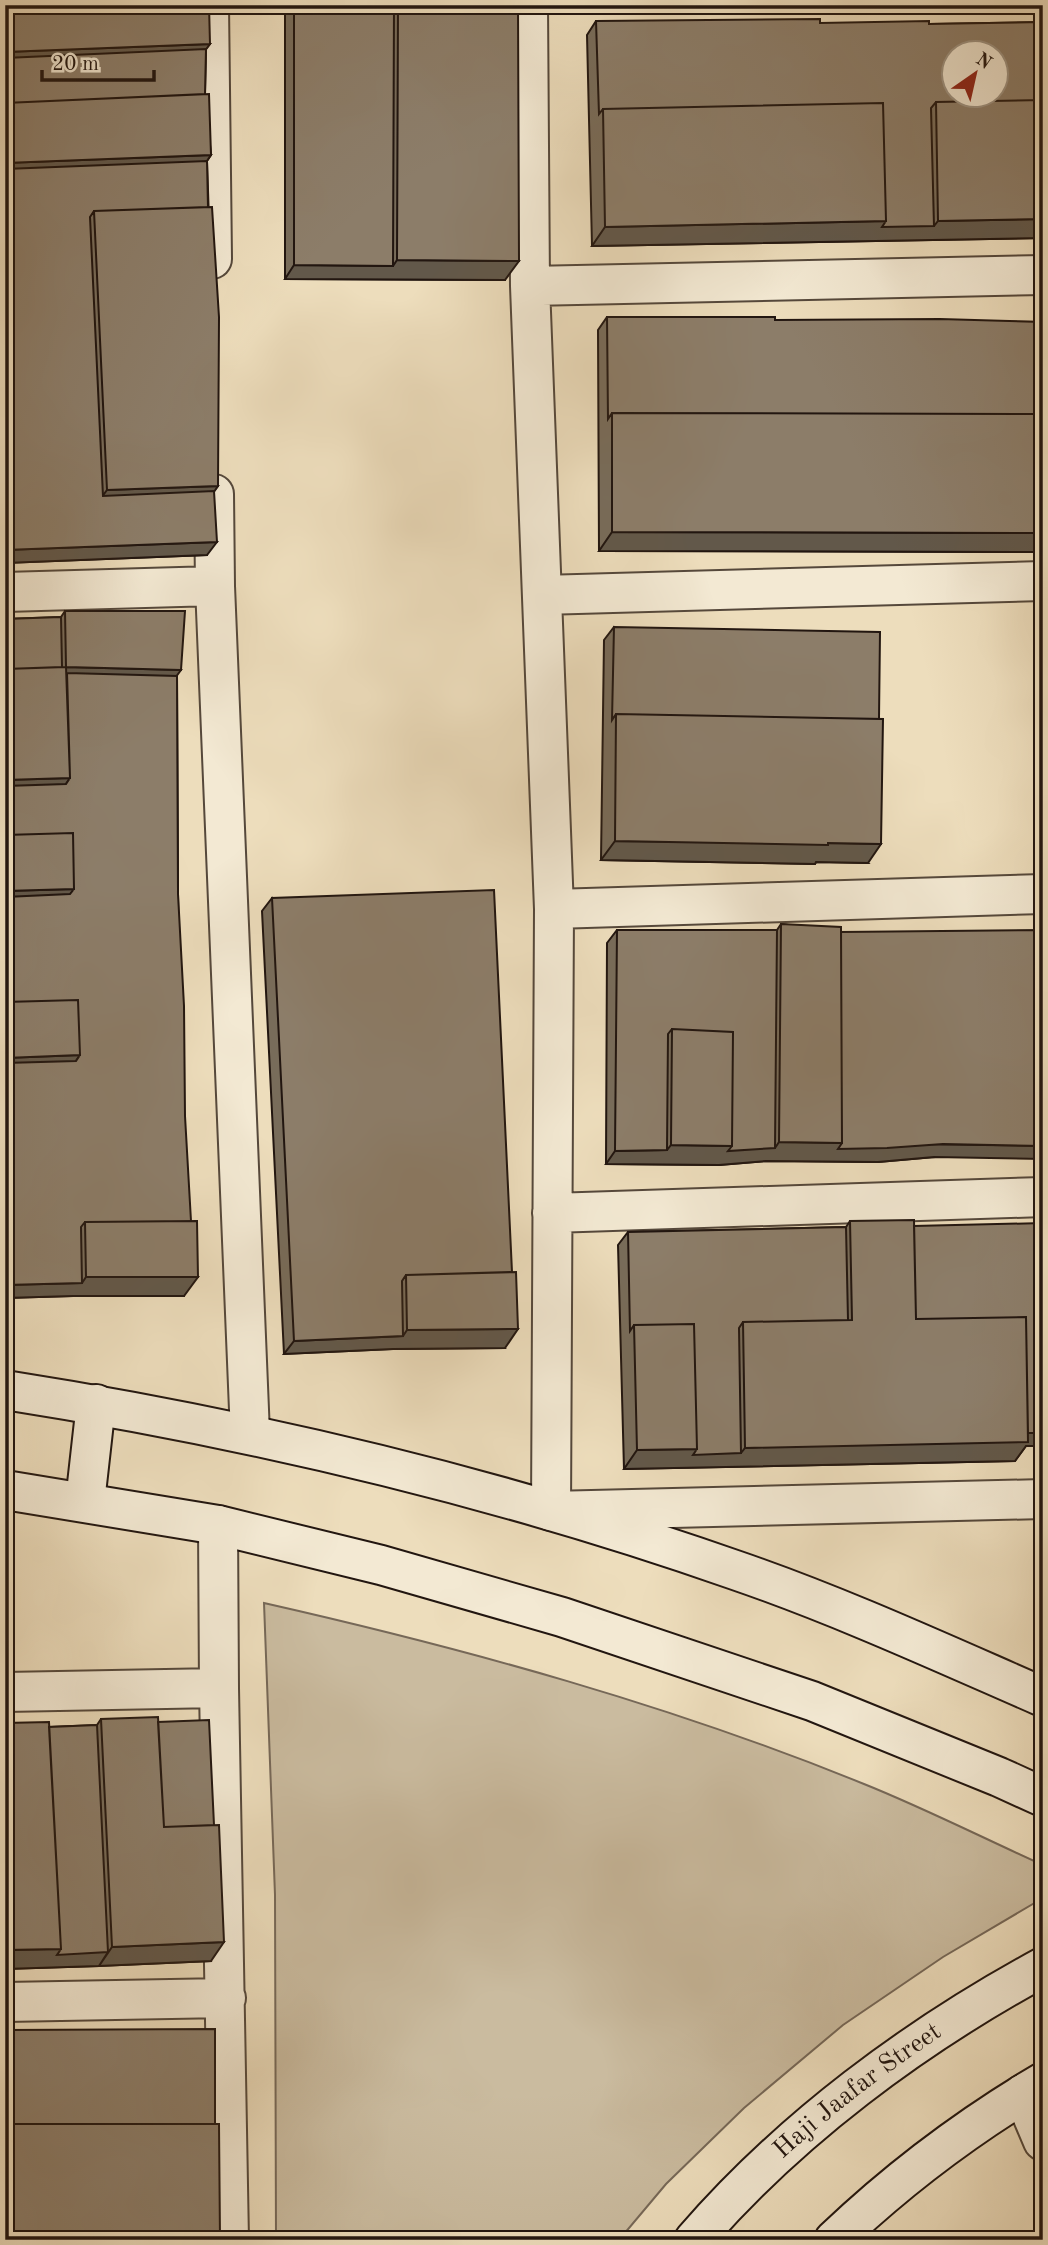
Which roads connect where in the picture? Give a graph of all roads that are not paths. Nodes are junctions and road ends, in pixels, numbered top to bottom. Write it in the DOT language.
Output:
graph roads {
  1 [pos="209,5"];
  2 [pos="528,5"];
  3 [pos="1043,275"];
  4 [pos="530,286"];
  5 [pos="212,296"];
  6 [pos="214,462"];
  7 [pos="1043,581"];
  8 [pos="215,586"];
  9 [pos="5,592"];
  10 [pos="542,595"];
  11 [pos="1043,894"];
  12 [pos="554,909"];
  13 [pos="1043,1196"];
  14 [pos="552,1213"];
  15 [pos="5,1390"];
  16 [pos="96,1405"];
  17 [pos="250,1434"];
  18 [pos="5,1490"];
  19 [pos="1043,1499"];
  20 [pos="85,1502"];
  21 [pos="551,1511"];
  22 [pos="218,1525"];
  23 [pos="219,1688"];
  24 [pos="5,1692"];
  25 [pos="1043,1697"];
  26 [pos="1043,1797"];
  27 [pos="1043,1967"];
  28 [pos="226,1998"];
  29 [pos="5,2002"];
  30 [pos="1033,2088"];
  31 [pos="1043,2141"];
  32 [pos="229,2240"];
  33 [pos="694,2240"];
  34 [pos="834,2240"];
  1 -- 5 [label="street"];
  2 -- 4 [label="street"];
  3 -- 4 [label="street"];
  4 -- 10 [label="street"];
  6 -- 8 [label="street"];
  7 -- 10 [label="street"];
  8 -- 9 [label="street"];
  8 -- 17 [label="street"];
  10 -- 12 [label="street"];
  11 -- 12 [label="street"];
  12 -- 14 [label="street"];
  13 -- 14 [label="street"];
  14 -- 21 [label="street"];
  15 -- 16 [label="street"];
  16 -- 17 [label="street"];
  16 -- 20 [label="street"];
  17 -- 21 [label="street"];
  18 -- 20 [label="street"];
  19 -- 21 [label="street"];
  20 -- 22 [label="street"];
  21 -- 25 [label="street"];
  22 -- 23 [label="street"];
  22 -- 26 [label="street"];
  23 -- 24 [label="street"];
  23 -- 28 [label="street"];
  27 -- 33 [label="street, Haji Jaafar Street"];
  28 -- 29 [label="street"];
  28 -- 32 [label="street"];
  30 -- 31 [label="street"];
  30 -- 34 [label="street"];
}
